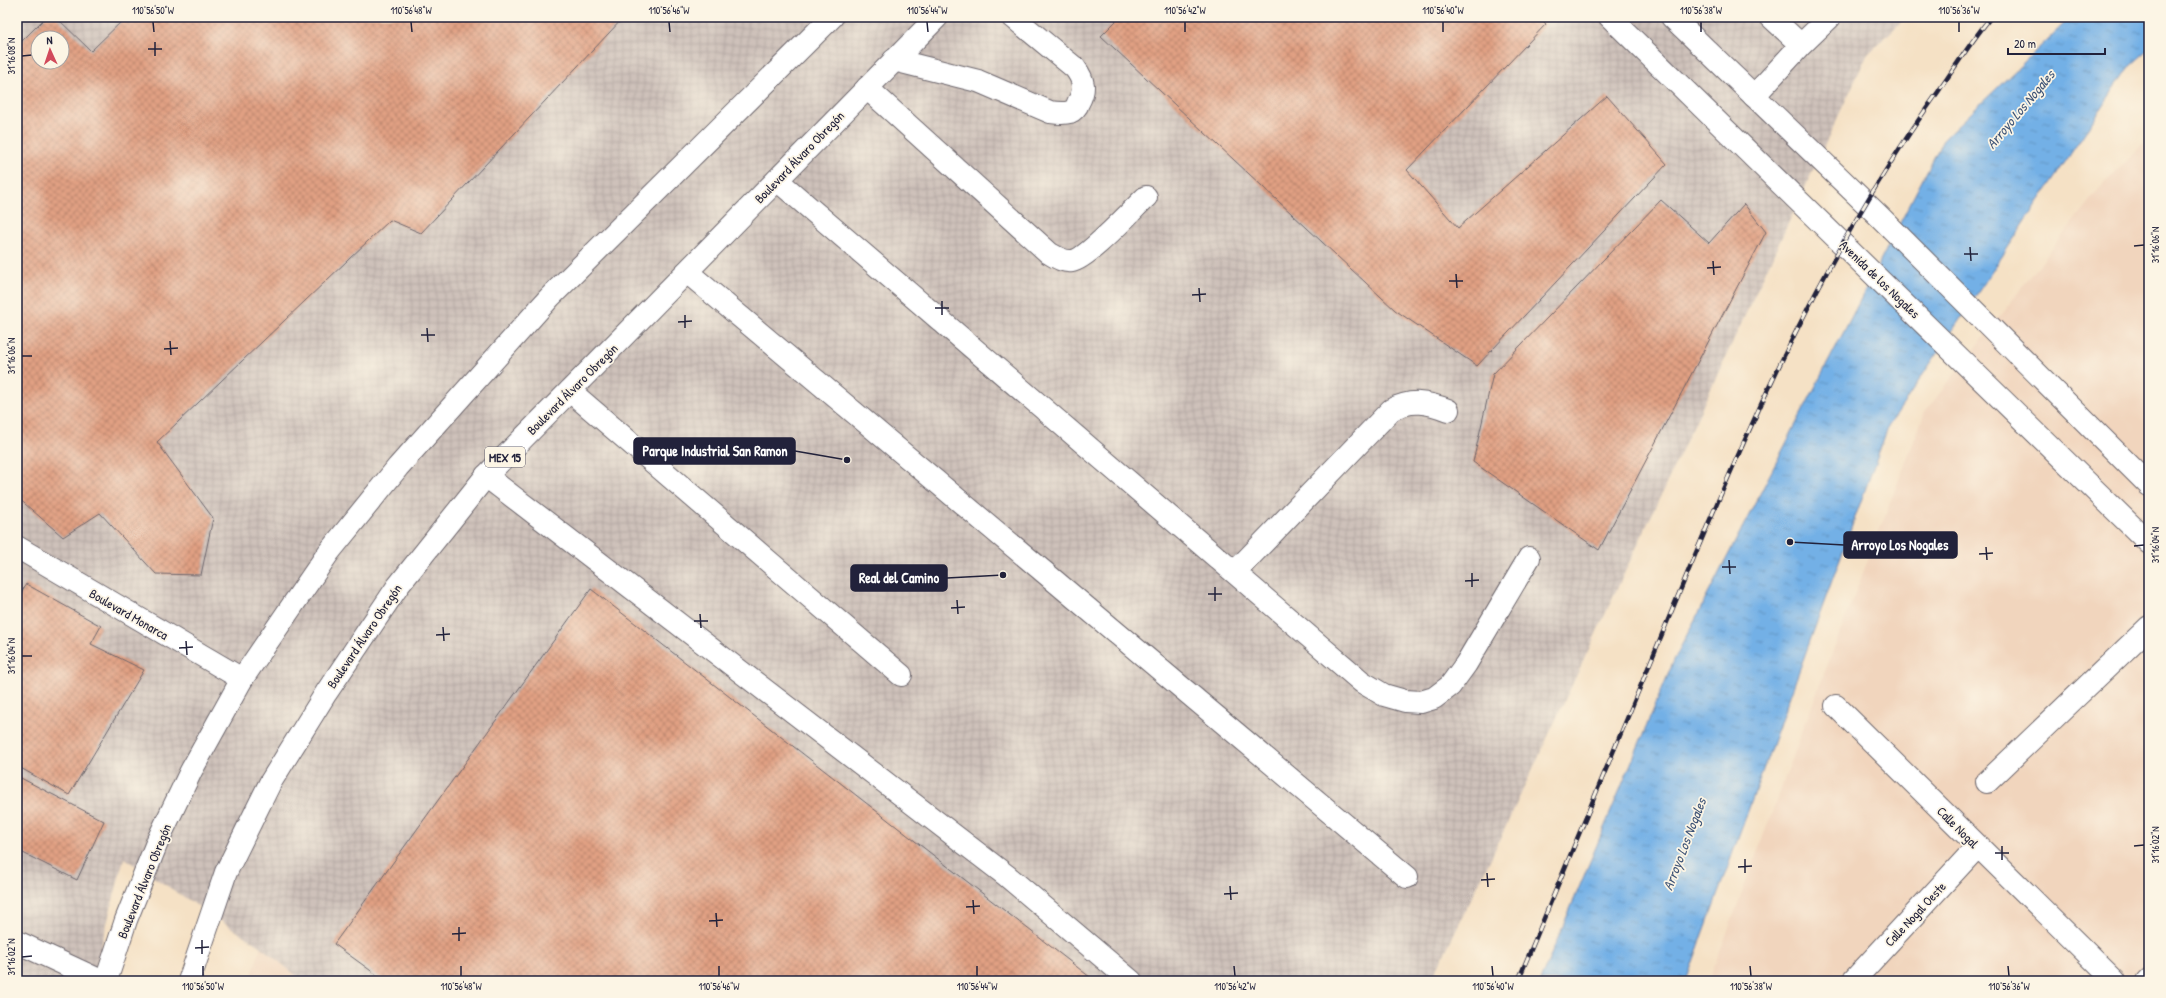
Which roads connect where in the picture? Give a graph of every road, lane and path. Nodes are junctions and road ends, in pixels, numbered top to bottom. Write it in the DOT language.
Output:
graph roads {
  1 [pos="832,17"];
  2 [pos="937,17"];
  3 [pos="1013,17"];
  4 [pos="1610,17"];
  5 [pos="1672,17"];
  6 [pos="1771,17"];
  7 [pos="1830,17"];
  8 [pos="1801,45"];
  9 [pos="894,60"];
  10 [pos="867,88"];
  11 [pos="1754,96"];
  12 [pos="777,180"];
  13 [pos="1146,197"];
  14 [pos="686,272"];
  15 [pos="570,391"];
  16 [pos="1448,410"];
  17 [pos="486,476"];
  18 [pos="2146,476"];
  19 [pos="2149,543"];
  20 [pos="17,547"];
  21 [pos="1529,558"];
  22 [pos="1235,572"];
  23 [pos="2149,627"];
  24 [pos="901,674"];
  25 [pos="242,679"];
  26 [pos="1836,706"];
  27 [pos="1987,782"];
  28 [pos="1977,847"];
  29 [pos="1407,877"];
  30 [pos="17,942"];
  31 [pos="2149,979"];
  32 [pos="101,981"];
  33 [pos="106,981"];
  34 [pos="189,981"];
  35 [pos="1131,981"];
  36 [pos="1853,981"];
  37 [pos="2115,981"];
  38 [pos="2147,981"];
  1 -- 25 [label="main road, Boulevard Álvaro Obregón"];
  2 -- 9 [label="main road, Boulevard Álvaro Obregón / MEX 15"];
  3 -- 9 [label="main road"];
  4 -- 19 [label="main road, Avenida de los Nogales"];
  5 -- 11 [label="main road"];
  6 -- 8 [label="main road"];
  7 -- 8 [label="main road"];
  8 -- 11 [label="main road"];
  9 -- 10 [label="main road, Boulevard Álvaro Obregón / MEX 15"];
  10 -- 12 [label="main road, Boulevard Álvaro Obregón / MEX 15"];
  10 -- 13 [label="main road"];
  11 -- 18 [label="main road"];
  12 -- 14 [label="main road, Boulevard Álvaro Obregón / MEX 15"];
  12 -- 22 [label="main road"];
  14 -- 15 [label="main road, Boulevard Álvaro Obregón / MEX 15"];
  14 -- 29 [label="main road"];
  15 -- 17 [label="main road, Boulevard Álvaro Obregón / MEX 15"];
  15 -- 24 [label="main road"];
  16 -- 22 [label="main road"];
  17 -- 34 [label="main road, Boulevard Álvaro Obregón / MEX 15"];
  17 -- 35 [label="main road"];
  20 -- 25 [label="main road, Boulevard Monarca"];
  21 -- 22 [label="main road"];
  23 -- 27 [label="main road"];
  25 -- 33 [label="main road, Boulevard Álvaro Obregón"];
  26 -- 28 [label="main road, Calle Nogal"];
  28 -- 36 [label="main road, Calle Nogal Oeste"];
  28 -- 37 [label="main road, Calle Nogal"];
  30 -- 32 [label="main road"];
  31 -- 38 [label="main road"];
}
